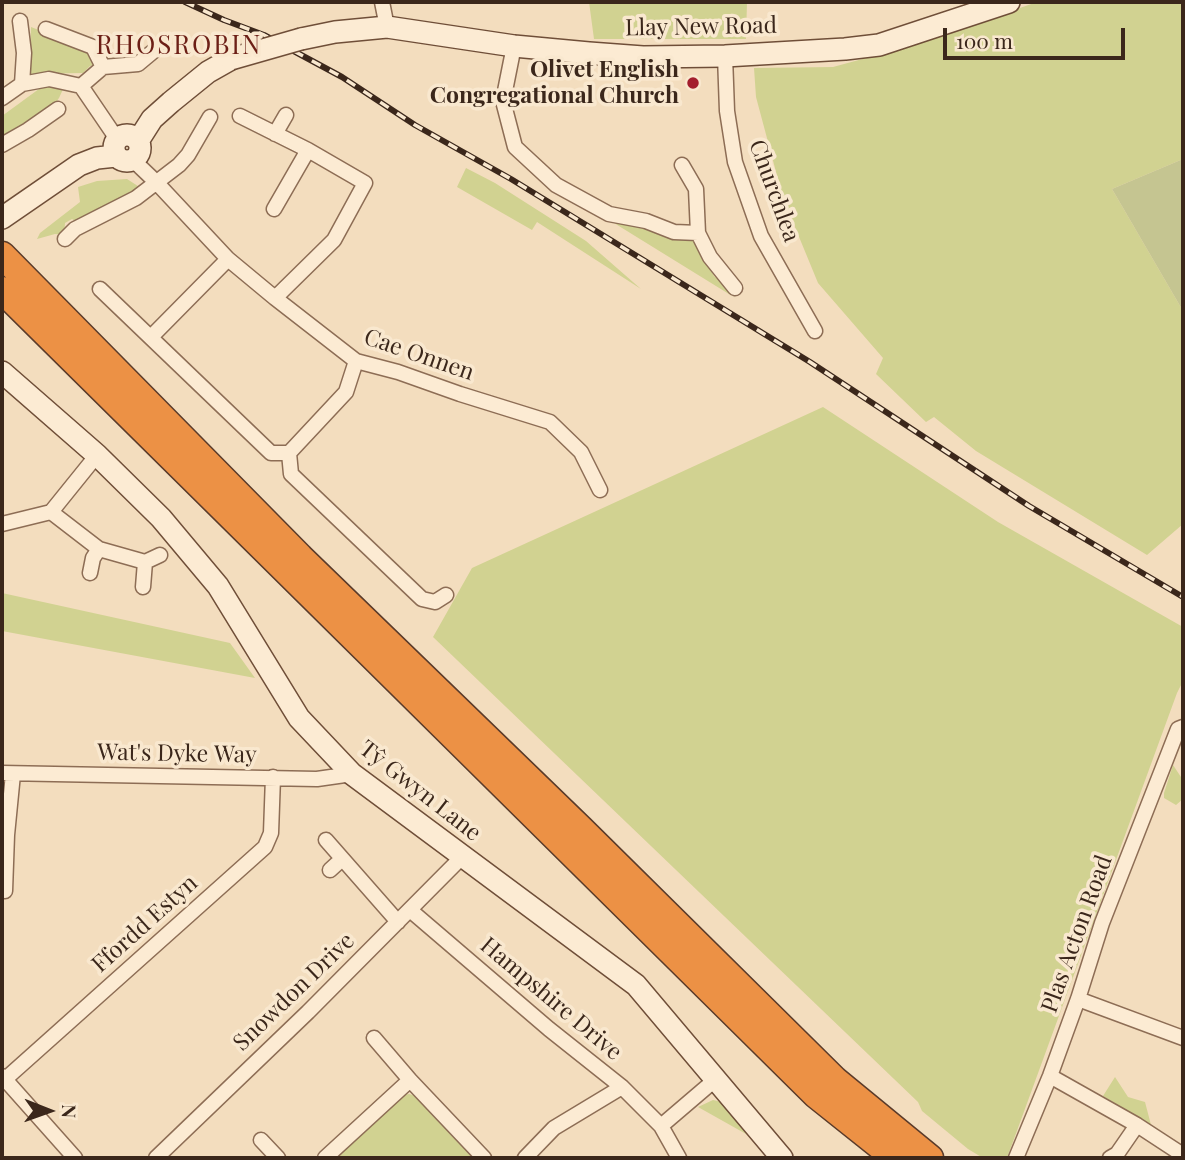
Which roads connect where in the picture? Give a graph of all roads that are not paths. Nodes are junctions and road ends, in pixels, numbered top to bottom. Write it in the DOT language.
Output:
graph roads {
  1 [pos="382,2"];
  2 [pos="998,4"];
  3 [pos="20,21"];
  4 [pos="387,27"];
  5 [pos="46,29"];
  6 [pos="514,46"];
  7 [pos="156,49"];
  8 [pos="725,56"];
  9 [pos="103,67"];
  10 [pos="22,84"];
  11 [pos="81,86"];
  12 [pos="2,98"];
  13 [pos="58,108"];
  14 [pos="286,115"];
  15 [pos="240,116"];
  16 [pos="210,117"];
  17 [pos="275,134"];
  18 [pos="2,145"];
  19 [pos="126,149"];
  20 [pos="309,150"];
  21 [pos="682,165"];
  22 [pos="156,182"];
  23 [pos="274,209"];
  24 [pos="2,218"];
  25 [pos="71,230"];
  26 [pos="698,233"];
  27 [pos="2,255"];
  28 [pos="228,260"];
  29 [pos="735,288"];
  30 [pos="100,289"];
  31 [pos="2,290"];
  32 [pos="275,299"];
  33 [pos="815,331"];
  34 [pos="151,337"];
  35 [pos="356,361"];
  36 [pos="2,372"];
  37 [pos="289,453"];
  38 [pos="97,455"];
  39 [pos="600,490"];
  40 [pos="51,512"];
  41 [pos="2,524"];
  42 [pos="99,550"];
  43 [pos="160,555"];
  44 [pos="145,562"];
  45 [pos="90,573"];
  46 [pos="143,587"];
  47 [pos="446,595"];
  48 [pos="1183,727"];
  49 [pos="7,773"];
  50 [pos="352,774"];
  51 [pos="273,777"];
  52 [pos="326,840"];
  53 [pos="462,858"];
  54 [pos="342,859"];
  55 [pos="330,870"];
  56 [pos="5,891"];
  57 [pos="410,910"];
  58 [pos="398,922"];
  59 [pos="1078,999"];
  60 [pos="374,1038"];
  61 [pos="1183,1038"];
  62 [pos="1050,1076"];
  63 [pos="3,1079"];
  64 [pos="716,1079"];
  65 [pos="410,1080"];
  66 [pos="622,1087"];
  67 [pos="1137,1125"];
  68 [pos="662,1126"];
  69 [pos="261,1140"];
  70 [pos="1183,1155"];
  71 [pos="75,1158"];
  72 [pos="156,1158"];
  73 [pos="278,1158"];
  74 [pos="325,1158"];
  75 [pos="484,1158"];
  76 [pos="525,1158"];
  77 [pos="679,1158"];
  78 [pos="782,1158"];
  79 [pos="895,1158"];
  80 [pos="930,1158"];
  81 [pos="1016,1158"];
  82 [pos="1110,1158"];
  1 -- 4 [label="street"];
  2 -- 8 [label="street, Llay New Road"];
  3 -- 10 [label="street"];
  4 -- 6 [label="street, Llay New Road"];
  4 -- 19 [label="street, Llay New Road, bridge"];
  5 -- 9 [label="street"];
  6 -- 8 [label="street, Llay New Road"];
  6 -- 26 [label="street"];
  7 -- 9 [label="street"];
  8 -- 33 [label="street, Churchlea"];
  9 -- 11 [label="street"];
  10 -- 11 [label="street"];
  10 -- 12 [label="street"];
  11 -- 19 [label="street, Cae Onnen"];
  13 -- 18 [label="street"];
  14 -- 17 [label="street"];
  15 -- 17 [label="street"];
  16 -- 22 [label="street"];
  17 -- 20 [label="street"];
  19 -- 22 [label="street, Cae Onnen"];
  19 -- 24 [label="street"];
  20 -- 23 [label="street"];
  20 -- 32 [label="street"];
  21 -- 26 [label="street"];
  22 -- 25 [label="street"];
  22 -- 28 [label="street, Cae Onnen"];
  26 -- 29 [label="street"];
  27 -- 80 [label="highway"];
  28 -- 32 [label="street, Cae Onnen"];
  28 -- 34 [label="street"];
  30 -- 34 [label="street"];
  31 -- 79 [label="highway"];
  32 -- 35 [label="street, Cae Onnen"];
  34 -- 37 [label="street"];
  35 -- 37 [label="street"];
  35 -- 39 [label="street, Cae Onnen"];
  36 -- 38 [label="street, Tŷ Gwyn Lane"];
  37 -- 47 [label="street"];
  38 -- 40 [label="street"];
  38 -- 50 [label="street, Tŷ Gwyn Lane"];
  40 -- 41 [label="street"];
  40 -- 42 [label="street"];
  42 -- 44 [label="street"];
  42 -- 45 [label="street"];
  43 -- 44 [label="street"];
  44 -- 46 [label="street"];
  48 -- 59 [label="street, Plas Acton Road"];
  49 -- 51 [label="street, Wat's Dyke Way"];
  49 -- 56 [label="street"];
  50 -- 51 [label="street, Wat's Dyke Way"];
  50 -- 53 [label="street, Tŷ Gwyn Lane"];
  51 -- 63 [label="street, Ffordd Estyn"];
  52 -- 54 [label="street"];
  53 -- 57 [label="street, Snowdon Drive"];
  53 -- 64 [label="street, Tŷ Gwyn Lane"];
  54 -- 55 [label="street"];
  54 -- 58 [label="street"];
  57 -- 58 [label="street, Snowdon Drive"];
  57 -- 66 [label="street, Hampshire Drive"];
  58 -- 72 [label="street, Snowdon Drive"];
  59 -- 61 [label="street"];
  59 -- 62 [label="street, Plas Acton Road"];
  60 -- 65 [label="street"];
  62 -- 67 [label="street"];
  62 -- 81 [label="street, Plas Acton Road"];
  63 -- 71 [label="street"];
  64 -- 68 [label="street"];
  64 -- 78 [label="street, Tŷ Gwyn Lane"];
  65 -- 74 [label="street"];
  65 -- 75 [label="street"];
  66 -- 68 [label="street, Hampshire Drive"];
  66 -- 76 [label="street"];
  67 -- 70 [label="street"];
  67 -- 82 [label="street"];
  68 -- 77 [label="street, Hampshire Drive"];
  69 -- 73 [label="street"];
}
